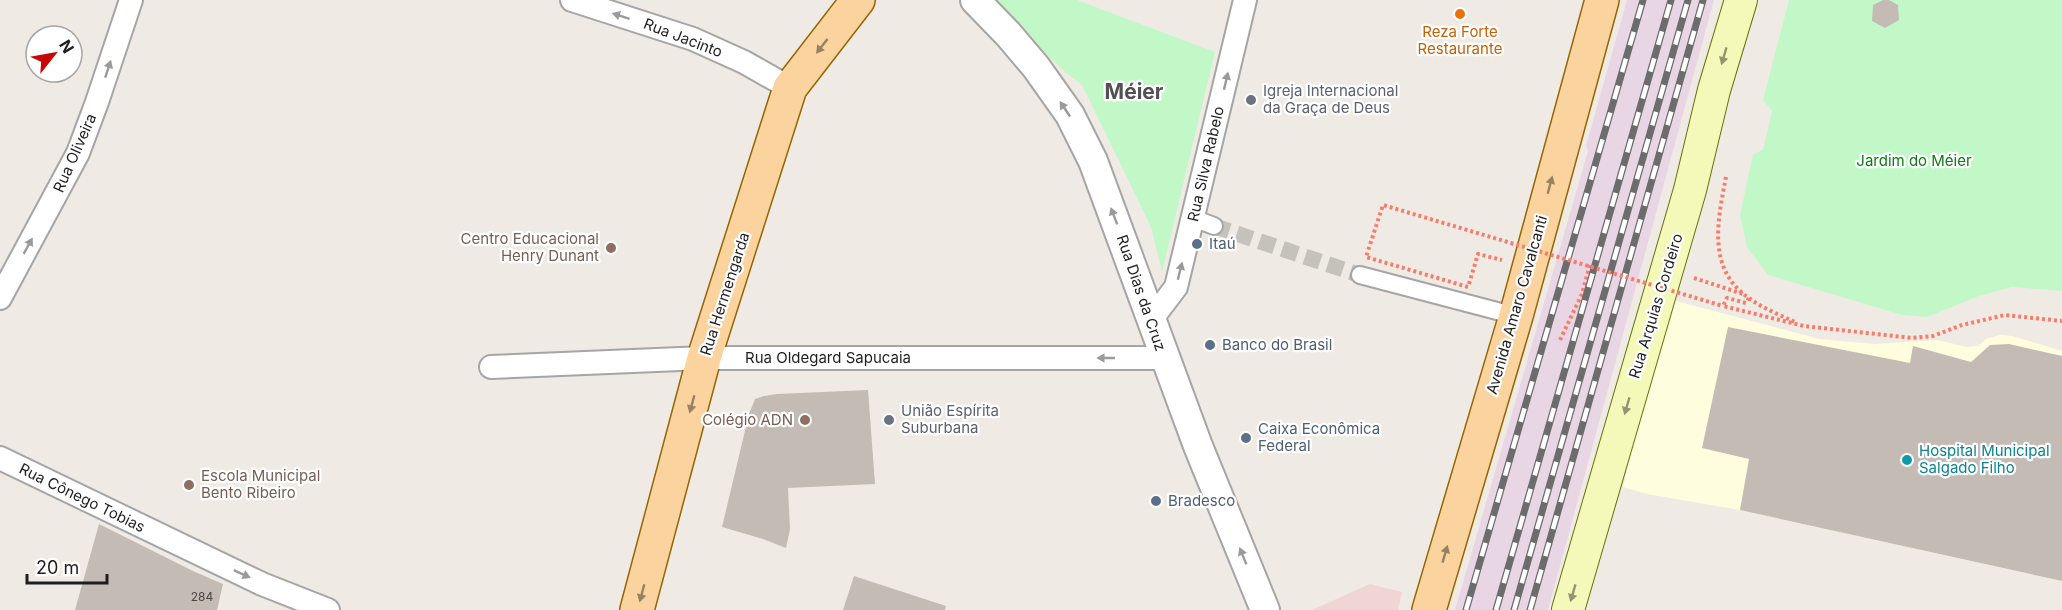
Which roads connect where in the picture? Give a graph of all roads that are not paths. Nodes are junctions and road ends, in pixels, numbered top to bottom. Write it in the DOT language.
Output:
graph roads {
  1 [pos="131,0"];
  2 [pos="572,0"];
  3 [pos="858,0"];
  4 [pos="975,0"];
  5 [pos="1245,0"];
  6 [pos="1602,0"];
  7 [pos="1741,0"];
  8 [pos="790,88"];
  9 [pos="1360,275"];
  10 [pos="0,298"];
  11 [pos="1515,316"];
  12 [pos="1151,320"];
  13 [pos="704,358"];
  14 [pos="1164,358"];
  15 [pos="491,367"];
  16 [pos="0,458"];
  17 [pos="328,610"];
  18 [pos="637,610"];
  19 [pos="1265,610"];
  20 [pos="1429,610"];
  21 [pos="1568,610"];
  10 -- 1 [label="street, Rua Oliveira, one-way"];
  8 -- 2 [label="street, Rua Jacinto, one-way"];
  3 -- 8 [label="main road, Rua Hermengarda, one-way"];
  12 -- 4 [label="street, Rua Dias da Cruz, one-way"];
  12 -- 5 [label="street, Rua Silva Rabelo, one-way"];
  11 -- 6 [label="main road, Avenida Amaro Cavalcanti, one-way"];
  7 -- 21 [label="main road, Rua Arquias Cordeiro, one-way"];
  8 -- 13 [label="main road, Rua Hermengarda"];
  9 -- 11 [label="street"];
  20 -- 11 [label="main road, Avenida Amaro Cavalcanti, one-way"];
  12 -- 14 [label="street, Rua Dias da Cruz"];
  14 -- 13 [label="street, Rua Oldegard Sapucaia, one-way"];
  13 -- 15 [label="street, Rua Oldegard Sapucaia"];
  13 -- 18 [label="main road, Rua Hermengarda, one-way"];
  19 -- 14 [label="street, Rua Dias da Cruz, one-way"];
  16 -- 17 [label="street, Rua Cônego Tobias, one-way"];
}
